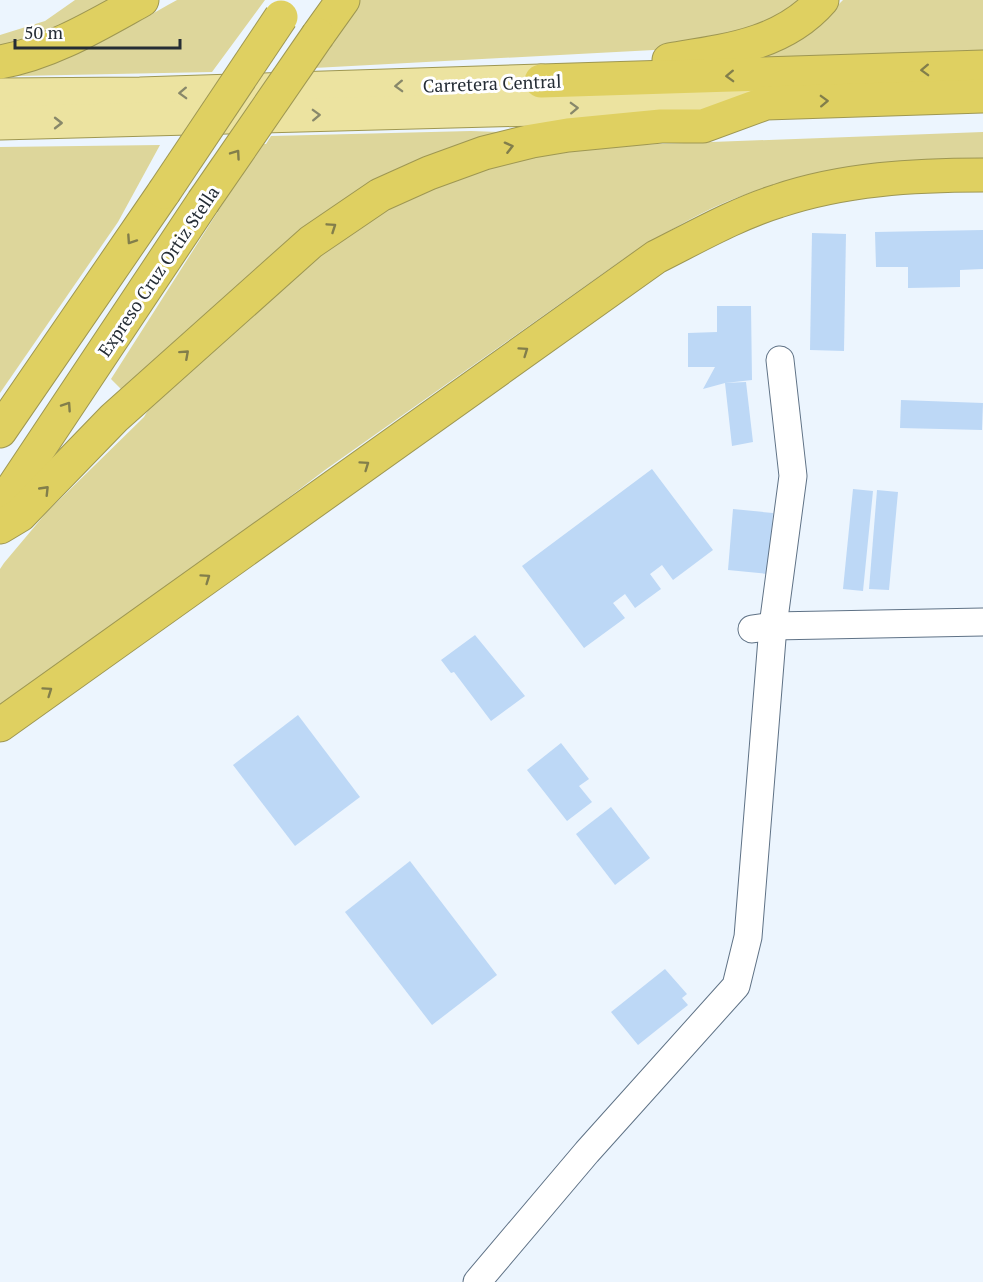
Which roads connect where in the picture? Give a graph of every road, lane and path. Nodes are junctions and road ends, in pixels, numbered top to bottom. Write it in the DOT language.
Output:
graph roads {
  1 [pos="142,0"];
  2 [pos="343,0"];
  3 [pos="822,0"];
  4 [pos="287,8"];
  5 [pos="0,62"];
  6 [pos="983,67"];
  7 [pos="541,81"];
  8 [pos="0,95"];
  9 [pos="974,98"];
  10 [pos="766,103"];
  11 [pos="0,123"];
  12 [pos="983,175"];
  13 [pos="780,360"];
  14 [pos="0,431"];
  15 [pos="0,507"];
  16 [pos="0,526"];
  17 [pos="983,622"];
  18 [pos="763,627"];
  19 [pos="0,725"];
  20 [pos="477,1282"];
  1 -- 5 [label="highway"];
  15 -- 2 [label="highway, Expreso Cruz Ortiz Stella, one-way, bridge"];
  3 -- 7 [label="highway"];
  4 -- 14 [label="highway, one-way, bridge"];
  6 -- 7 [label="highway, Carretera Central, one-way"];
  7 -- 8 [label="main road, Carretera Central, one-way"];
  10 -- 9 [label="highway, Carretera Central, one-way"];
  11 -- 10 [label="main road, Carretera Central, one-way"];
  16 -- 10 [label="highway, one-way"];
  19 -- 12 [label="highway, one-way"];
  13 -- 18 [label="street"];
  17 -- 18 [label="street"];
  18 -- 20 [label="street"];
}
